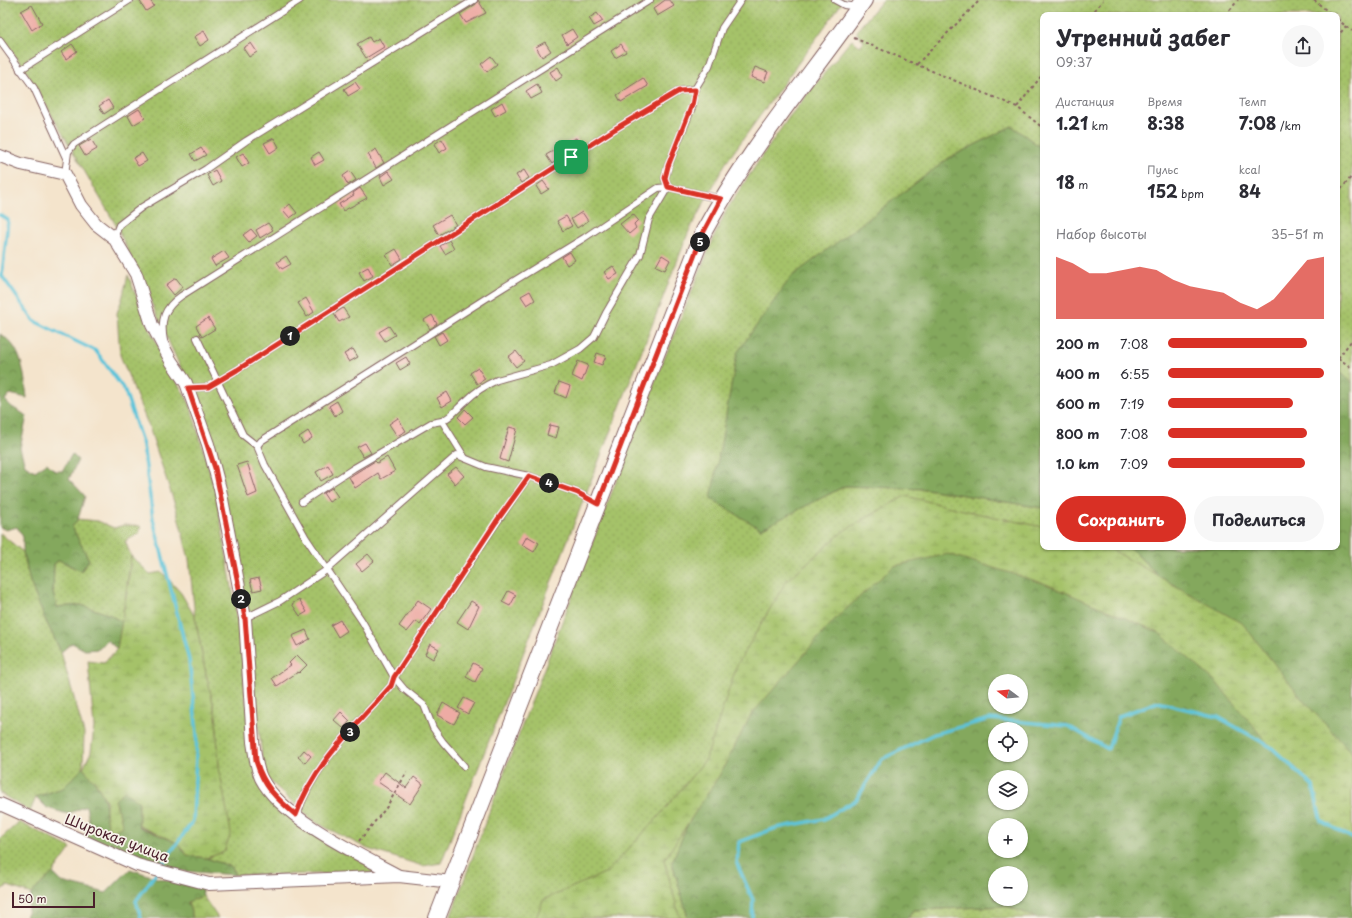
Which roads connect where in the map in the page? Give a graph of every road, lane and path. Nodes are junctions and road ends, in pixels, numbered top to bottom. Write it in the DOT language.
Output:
graph roads {
  1 [pos="130,0"];
  2 [pos="300,0"];
  3 [pos="474,0"];
  4 [pos="650,0"];
  5 [pos="741,0"];
  6 [pos="835,0"];
  7 [pos="980,0"];
  8 [pos="1103,0"];
  9 [pos="1238,0"];
  10 [pos="1314,0"];
  11 [pos="862,4"];
  12 [pos="1093,12"];
  13 [pos="1228,12"];
  14 [pos="1328,12"];
  15 [pos="1340,21"];
  16 [pos="1346,26"];
  17 [pos="1352,31"];
  18 [pos="840,32"];
  19 [pos="1340,33"];
  20 [pos="0,41"];
  21 [pos="917,64"];
  22 [pos="20,70"];
  23 [pos="1040,78"];
  24 [pos="695,90"];
  25 [pos="1017,107"];
  26 [pos="1040,126"];
  27 [pos="0,156"];
  28 [pos="67,160"];
  29 [pos="65,174"];
  30 [pos="1352,176"];
  31 [pos="668,187"];
  32 [pos="1340,190"];
  33 [pos="721,199"];
  34 [pos="114,238"];
  35 [pos="197,338"];
  36 [pos="1352,340"];
  37 [pos="166,353"];
  38 [pos="1340,354"];
  39 [pos="1340,359"];
  40 [pos="1352,368"];
  41 [pos="218,381"];
  42 [pos="188,388"];
  43 [pos="442,421"];
  44 [pos="257,446"];
  45 [pos="466,459"];
  46 [pos="529,476"];
  47 [pos="302,502"];
  48 [pos="598,504"];
  49 [pos="326,569"];
  50 [pos="245,618"];
  51 [pos="394,677"];
  52 [pos="464,766"];
  53 [pos="407,772"];
  54 [pos="0,804"];
  55 [pos="296,815"];
  56 [pos="352,850"];
  57 [pos="400,876"];
  58 [pos="452,882"];
  59 [pos="437,918"];
  1 -- 22 [label="lane"];
  2 -- 28 [label="lane"];
  3 -- 34 [label="lane"];
  4 -- 37 [label="lane"];
  5 -- 24 [label="lane"];
  6 -- 11 [label="lane"];
  7 -- 21 [label="path"];
  8 -- 12 [label="path"];
  9 -- 13 [label="path"];
  10 -- 14 [label="path"];
  11 -- 18 [label="street"];
  15 -- 16 [label="path"];
  16 -- 17 [label="path"];
  16 -- 19 [label="path"];
  18 -- 21 [label="path"];
  18 -- 33 [label="street"];
  20 -- 22 [label="lane"];
  21 -- 25 [label="path"];
  22 -- 28 [label="lane"];
  23 -- 25 [label="path"];
  24 -- 31 [label="lane"];
  24 -- 41 [label="lane"];
  25 -- 26 [label="path"];
  27 -- 29 [label="street"];
  28 -- 29 [label="lane"];
  29 -- 34 [label="street"];
  30 -- 32 [label="path"];
  31 -- 33 [label="lane"];
  31 -- 43 [label="lane"];
  31 -- 44 [label="lane"];
  33 -- 48 [label="street"];
  34 -- 37 [label="street"];
  35 -- 41 [label="lane"];
  36 -- 38 [label="path"];
  37 -- 42 [label="street"];
  39 -- 40 [label="path"];
  41 -- 42 [label="lane"];
  41 -- 44 [label="lane"];
  42 -- 50 [label="street"];
  43 -- 45 [label="lane"];
  43 -- 47 [label="lane"];
  44 -- 49 [label="lane"];
  45 -- 46 [label="lane"];
  45 -- 49 [label="lane"];
  46 -- 48 [label="lane"];
  46 -- 51 [label="lane"];
  48 -- 58 [label="street"];
  49 -- 50 [label="lane"];
  49 -- 51 [label="lane"];
  50 -- 55 [label="street"];
  51 -- 52 [label="lane"];
  51 -- 55 [label="lane"];
  53 -- 56 [label="path"];
  54 -- 57 [label="street, Широкая улица"];
  55 -- 56 [label="street"];
  56 -- 57 [label="street"];
  57 -- 58 [label="street"];
  58 -- 59 [label="street"];
}
